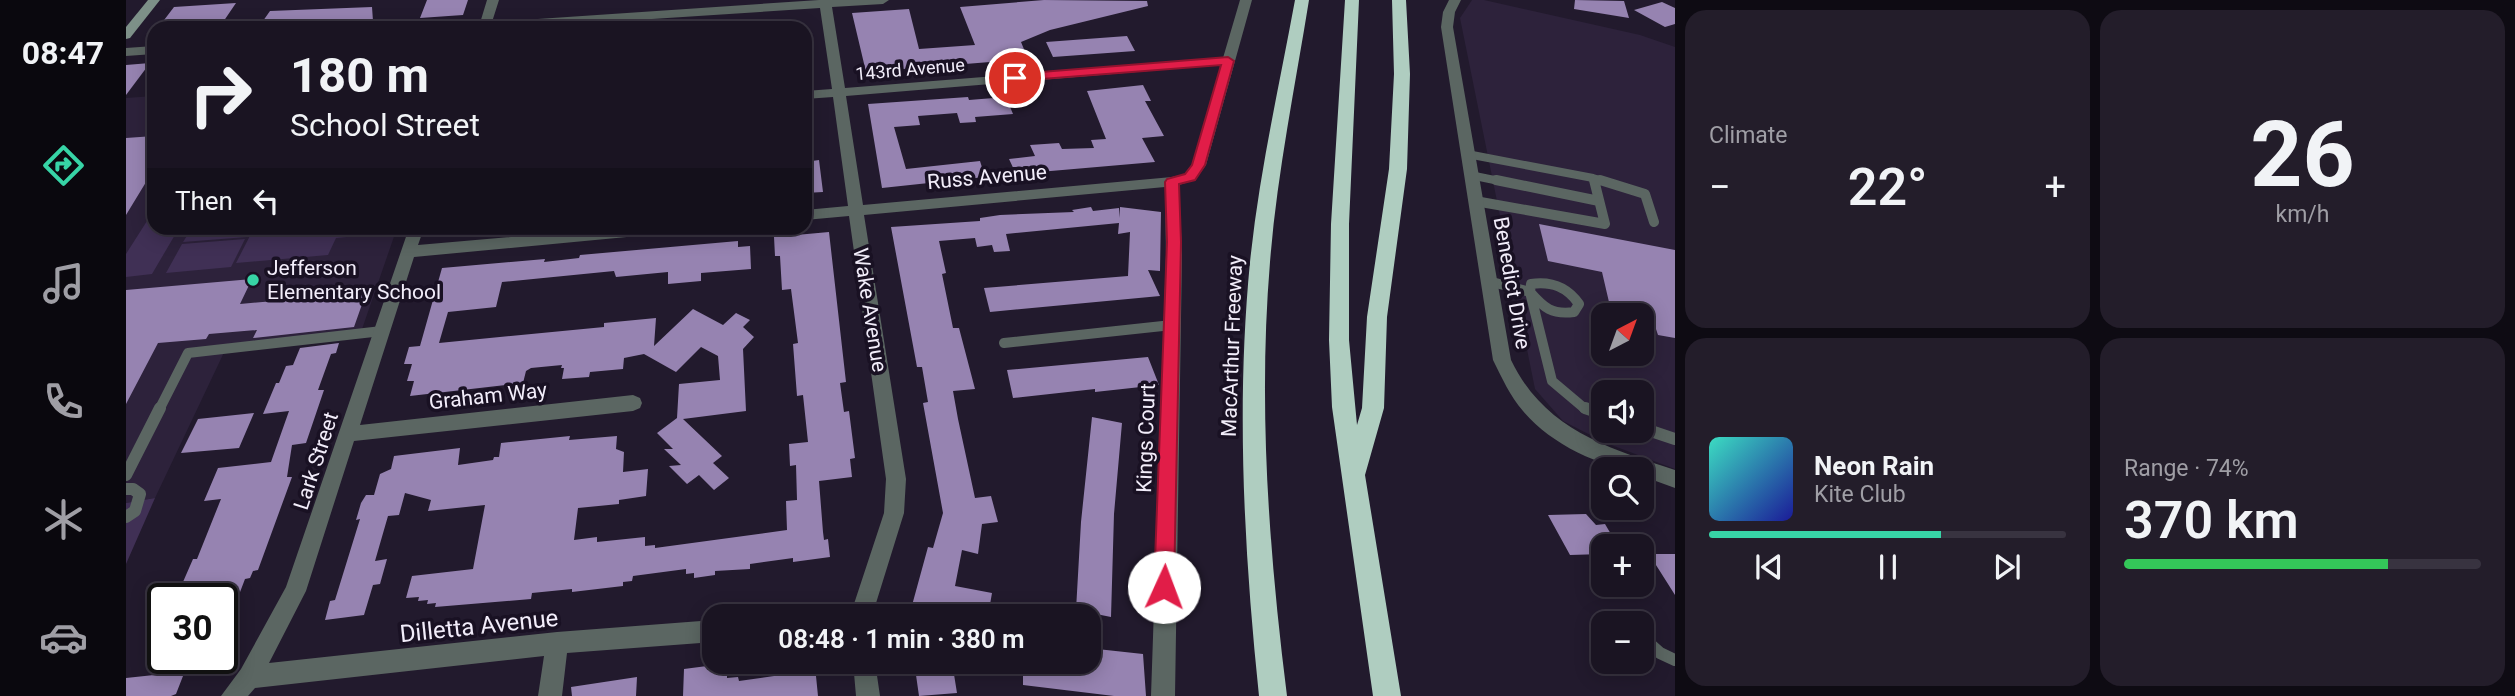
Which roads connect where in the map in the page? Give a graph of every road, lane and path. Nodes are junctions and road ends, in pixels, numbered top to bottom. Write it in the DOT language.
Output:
graph roads {
  1 [pos="154,0"];
  2 [pos="493,0"];
  3 [pos="883,0"];
  4 [pos="1246,0"];
  5 [pos="1302,0"];
  6 [pos="1352,0"];
  7 [pos="1399,0"];
  8 [pos="1455,0"];
  9 [pos="825,2"];
  10 [pos="486,21"];
  11 [pos="566,21"];
  12 [pos="126,35"];
  13 [pos="147,50"];
  14 [pos="126,52"];
  15 [pos="1228,61"];
  16 [pos="837,92"];
  17 [pos="812,94"];
  18 [pos="1467,154"];
  19 [pos="1470,175"];
  20 [pos="1593,178"];
  21 [pos="1172,182"];
  22 [pos="1475,201"];
  23 [pos="1599,201"];
  24 [pos="855,210"];
  25 [pos="812,214"];
  26 [pos="1654,222"];
  27 [pos="414,235"];
  28 [pos="593,235"];
  29 [pos="408,252"];
  30 [pos="1488,281"];
  31 [pos="1530,292"];
  32 [pos="1172,325"];
  33 [pos="382,331"];
  34 [pos="1004,342"];
  35 [pos="633,403"];
  36 [pos="1591,411"];
  37 [pos="1654,432"];
  38 [pos="348,433"];
  39 [pos="1675,439"];
  40 [pos="1354,474"];
  41 [pos="126,475"];
  42 [pos="1675,479"];
  43 [pos="126,489"];
  44 [pos="126,517"];
  45 [pos="865,604"];
  46 [pos="702,632"];
  47 [pos="557,643"];
  48 [pos="1654,648"];
  49 [pos="1675,660"];
  50 [pos="865,674"];
  51 [pos="249,677"];
  52 [pos="233,696"];
  53 [pos="550,696"];
  54 [pos="868,696"];
  55 [pos="1163,696"];
  56 [pos="1273,696"];
  57 [pos="1387,696"];
  1 -- 12 [label="main road"];
  2 -- 10 [label="street"];
  3 -- 9 [label="street"];
  4 -- 15 [label="street"];
  5 -- 56 [label="highway, MacArthur Freeway"];
  6 -- 40 [label="highway"];
  7 -- 40 [label="highway"];
  8 -- 18 [label="street, Benedict Drive"];
  9 -- 11 [label="street"];
  9 -- 16 [label="street, Wake Avenue"];
  13 -- 14 [label="street"];
  15 -- 16 [label="street, 143rd Avenue"];
  15 -- 21 [label="street"];
  16 -- 17 [label="street, 143rd Avenue"];
  16 -- 24 [label="street, Wake Avenue"];
  18 -- 19 [label="street, Benedict Drive"];
  18 -- 20 [label="lane"];
  19 -- 22 [label="street, Benedict Drive"];
  19 -- 23 [label="lane"];
  20 -- 23 [label="lane"];
  20 -- 26 [label="lane"];
  21 -- 24 [label="street, Russ Avenue"];
  21 -- 32 [label="street, Kings Court"];
  22 -- 23 [label="lane"];
  22 -- 30 [label="street, Benedict Drive"];
  24 -- 25 [label="street, Russ Avenue"];
  24 -- 45 [label="street, Wake Avenue"];
  27 -- 29 [label="street, Lark Street"];
  28 -- 29 [label="street"];
  29 -- 33 [label="street, Lark Street"];
  30 -- 31 [label="lane"];
  30 -- 42 [label="street, Benedict Drive"];
  31 -- 31 [label="lane"];
  31 -- 36 [label="lane"];
  32 -- 34 [label="lane"];
  32 -- 55 [label="street, Kings Court"];
  33 -- 38 [label="street, Lark Street"];
  33 -- 41 [label="lane"];
  35 -- 38 [label="street, Graham Way"];
  37 -- 39 [label="lane"];
  38 -- 51 [label="street, Lark Street"];
  40 -- 57 [label="highway"];
  43 -- 44 [label="lane"];
  46 -- 47 [label="street, Dilletta Avenue"];
  47 -- 51 [label="street, Dilletta Avenue"];
  47 -- 53 [label="street"];
  48 -- 49 [label="lane"];
  50 -- 54 [label="street"];
  51 -- 52 [label="street, Lark Street"];
}
